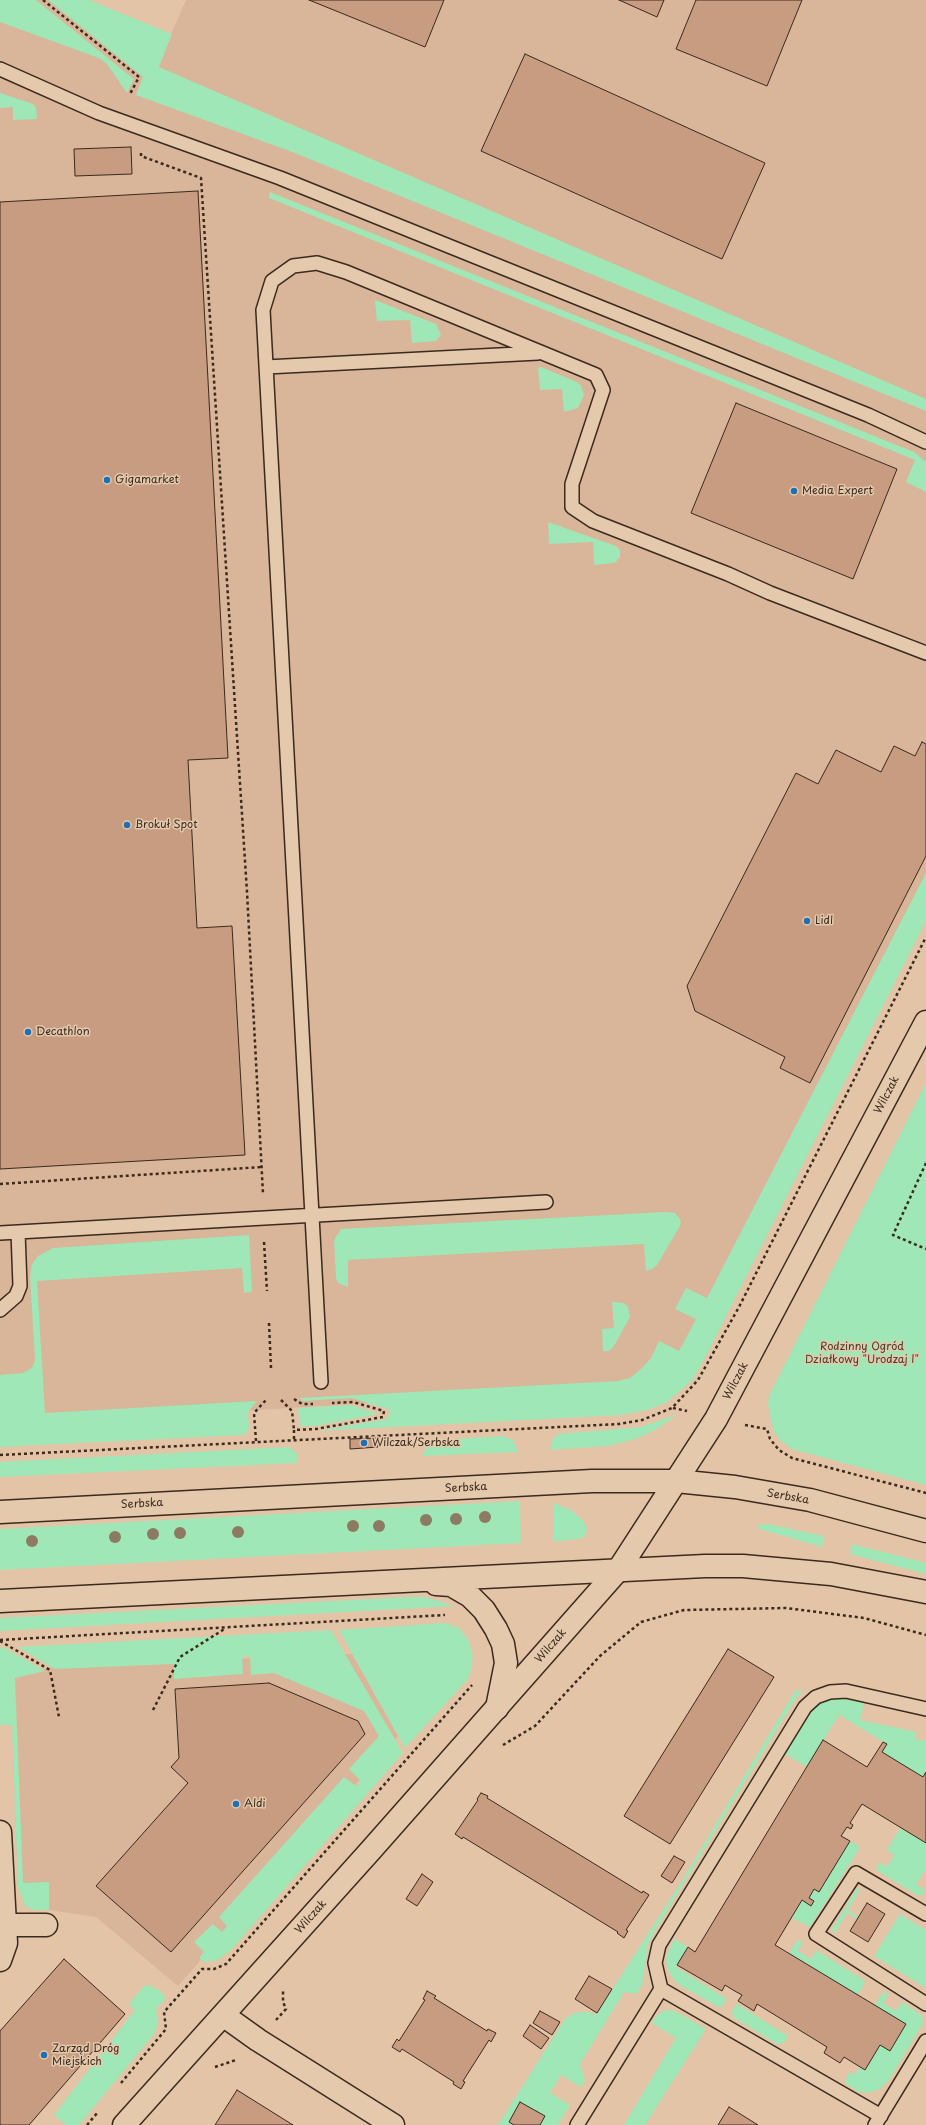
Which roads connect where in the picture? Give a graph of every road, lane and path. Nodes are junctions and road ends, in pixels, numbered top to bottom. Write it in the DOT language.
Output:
graph roads {
  1 [pos="43,0"];
  2 [pos="0,69"];
  3 [pos="130,94"];
  4 [pos="140,150"];
  5 [pos="543,352"];
  6 [pos="266,368"];
  7 [pos="926,442"];
  8 [pos="926,653"];
  9 [pos="926,937"];
  10 [pos="926,1024"];
  11 [pos="926,1163"];
  12 [pos="262,1167"];
  13 [pos="0,1184"];
  14 [pos="263,1201"];
  15 [pos="546,1202"];
  16 [pos="313,1216"];
  17 [pos="18,1232"];
  18 [pos="0,1233"];
  19 [pos="264,1235"];
  20 [pos="926,1249"];
  21 [pos="267,1291"];
  22 [pos="0,1310"];
  23 [pos="269,1323"];
  24 [pos="272,1368"];
  25 [pos="322,1382"];
  26 [pos="294,1399"];
  27 [pos="266,1400"];
  28 [pos="281,1400"];
  29 [pos="331,1403"];
  30 [pos="316,1404"];
  31 [pos="766,1429"];
  32 [pos="294,1430"];
  33 [pos="294,1440"];
  34 [pos="256,1441"];
  35 [pos="0,1455"];
  36 [pos="676,1481"];
  37 [pos="926,1494"];
  38 [pos="0,1512"];
  39 [pos="926,1531"];
  40 [pos="619,1569"];
  41 [pos="407,1580"];
  42 [pos="926,1592"];
  43 [pos="0,1601"];
  44 [pos="449,1615"];
  45 [pos="227,1628"];
  46 [pos="926,1634"];
  47 [pos="0,1640"];
  48 [pos="473,1683"];
  49 [pos="497,1708"];
  50 [pos="926,1709"];
  51 [pos="153,1710"];
  52 [pos="59,1717"];
  53 [pos="496,1749"];
  54 [pos="0,1832"];
  55 [pos="926,1914"];
  56 [pos="5,1925"];
  57 [pos="46,1925"];
  58 [pos="0,1960"];
  59 [pos="287,1986"];
  60 [pos="661,1989"];
  61 [pos="926,2004"];
  62 [pos="223,2015"];
  63 [pos="258,2040"];
  64 [pos="926,2041"];
  65 [pos="212,2068"];
  66 [pos="117,2089"];
  67 [pos="102,2107"];
  68 [pos="878,2120"];
  69 [pos="127,2124"];
  70 [pos="87,2125"];
  71 [pos="393,2125"];
  72 [pos="577,2125"];
  1 -- 3 [label="path"];
  2 -- 7 [label="lane"];
  4 -- 12 [label="path"];
  5 -- 6 [label="lane"];
  5 -- 6 [label="lane"];
  5 -- 8 [label="lane"];
  6 -- 16 [label="lane"];
  9 -- 33 [label="path"];
  10 -- 36 [label="street, Wilczak"];
  11 -- 20 [label="path"];
  12 -- 13 [label="path"];
  12 -- 14 [label="path"];
  15 -- 16 [label="lane"];
  16 -- 17 [label="lane"];
  16 -- 25 [label="lane"];
  17 -- 18 [label="lane"];
  17 -- 22 [label="lane"];
  19 -- 21 [label="path"];
  23 -- 24 [label="path"];
  26 -- 30 [label="path"];
  27 -- 34 [label="path"];
  28 -- 32 [label="path"];
  29 -- 32 [label="path"];
  31 -- 37 [label="path"];
  32 -- 33 [label="path"];
  33 -- 34 [label="path"];
  34 -- 35 [label="path"];
  36 -- 38 [label="street, Serbska"];
  36 -- 39 [label="street, Serbska"];
  36 -- 40 [label="street, Wilczak"];
  40 -- 41 [label="street"];
  40 -- 42 [label="street"];
  40 -- 49 [label="street, Wilczak"];
  41 -- 43 [label="street"];
  41 -- 49 [label="street"];
  44 -- 45 [label="path"];
  45 -- 47 [label="path"];
  45 -- 51 [label="path"];
  46 -- 53 [label="path"];
  47 -- 52 [label="path"];
  48 -- 66 [label="path"];
  49 -- 62 [label="street, Wilczak"];
  50 -- 60 [label="lane"];
  54 -- 56 [label="street"];
  55 -- 61 [label="lane"];
  56 -- 57 [label="street"];
  56 -- 58 [label="street"];
  59 -- 63 [label="path"];
  60 -- 68 [label="lane"];
  60 -- 72 [label="lane"];
  62 -- 63 [label="street"];
  62 -- 69 [label="street, Wilczak"];
  63 -- 65 [label="path"];
  63 -- 71 [label="street"];
  64 -- 68 [label="lane"];
  67 -- 70 [label="path"];
}
